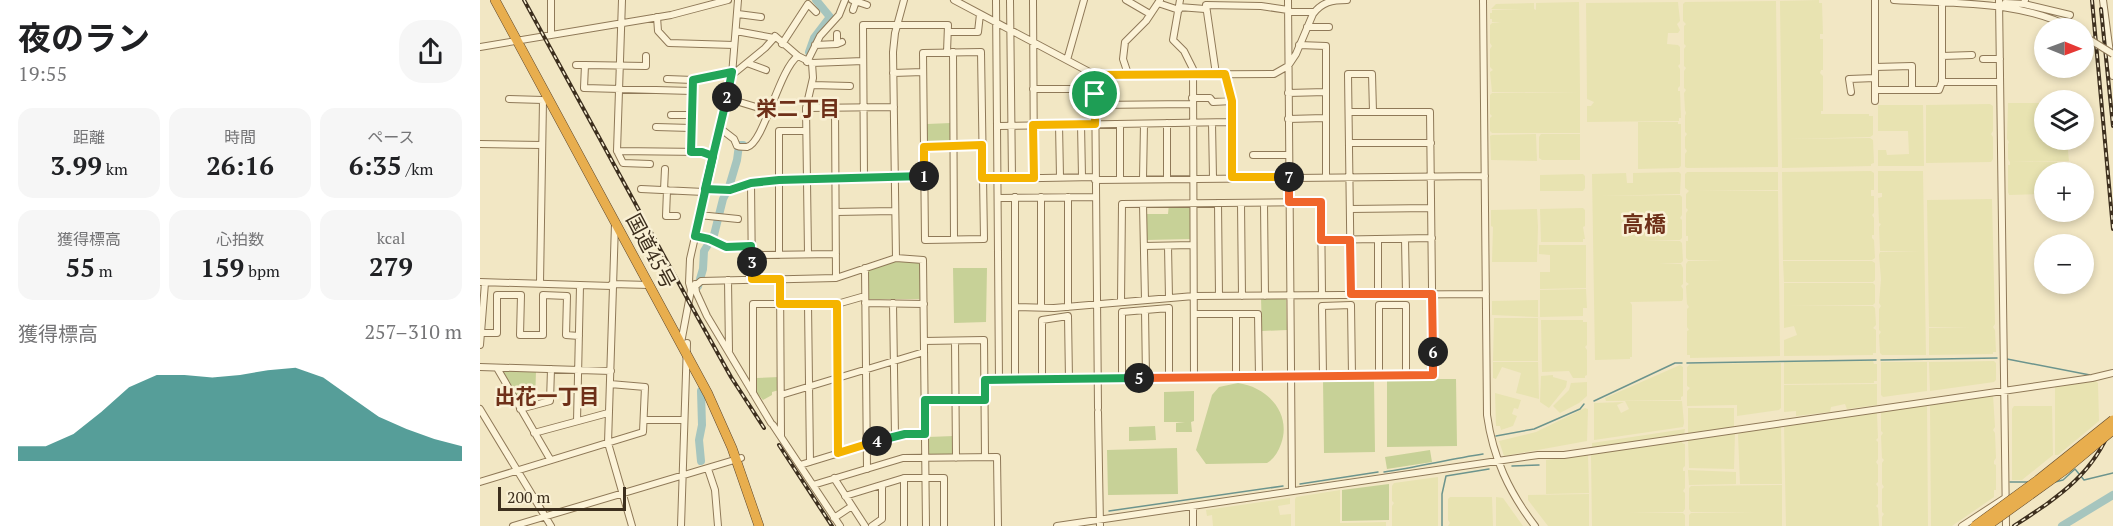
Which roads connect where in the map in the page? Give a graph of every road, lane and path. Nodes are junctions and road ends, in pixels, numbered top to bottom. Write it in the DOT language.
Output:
graph roads {
  1 [pos="495,0"];
  2 [pos="502,0"];
  3 [pos="551,0"];
  4 [pos="622,0"];
  5 [pos="728,0"];
  6 [pos="738,0"];
  7 [pos="845,0"];
  8 [pos="904,0"];
  9 [pos="954,0"];
  10 [pos="996,0"];
  11 [pos="1010,0"];
  12 [pos="1033,0"];
  13 [pos="1084,0"];
  14 [pos="1128,0"];
  15 [pos="1288,0"];
  16 [pos="1347,0"];
  17 [pos="1483,0"];
  18 [pos="1875,0"];
  19 [pos="1894,0"];
  20 [pos="2103,0"];
  21 [pos="854,1"];
  22 [pos="1917,1"];
  23 [pos="1972,1"];
  24 [pos="1159,2"];
  25 [pos="1323,2"];
  26 [pos="1942,2"];
  27 [pos="2024,2"];
  28 [pos="2001,4"];
  29 [pos="867,5"];
  30 [pos="1179,6"];
  31 [pos="1205,9"];
  32 [pos="853,10"];
  33 [pos="1288,11"];
  34 [pos="816,12"];
  35 [pos="1314,12"];
  36 [pos="738,14"];
  37 [pos="980,14"];
  38 [pos="1150,14"];
  39 [pos="2070,15"];
  40 [pos="657,17"];
  41 [pos="761,17"];
  42 [pos="2049,18"];
  43 [pos="996,23"];
  44 [pos="621,24"];
  45 [pos="897,25"];
  46 [pos="2110,25"];
  47 [pos="1307,27"];
  48 [pos="1329,27"];
  49 [pos="1011,30"];
  50 [pos="736,31"];
  51 [pos="948,32"];
  52 [pos="837,34"];
  53 [pos="551,35"];
  54 [pos="774,38"];
  55 [pos="520,40"];
  56 [pos="1033,42"];
  57 [pos="2094,42"];
  58 [pos="782,44"];
  59 [pos="734,45"];
  60 [pos="815,45"];
  61 [pos="1288,46"];
  62 [pos="480,47"];
  63 [pos="1298,47"];
  64 [pos="997,51"];
  65 [pos="950,52"];
  66 [pos="981,52"];
  67 [pos="2113,54"];
  68 [pos="646,56"];
  69 [pos="798,56"];
  70 [pos="1942,56"];
  71 [pos="1972,56"];
  72 [pos="2000,58"];
  73 [pos="1983,59"];
  74 [pos="1067,60"];
  75 [pos="863,61"];
  76 [pos="810,62"];
  77 [pos="747,63"];
  78 [pos="585,64"];
  79 [pos="576,65"];
  80 [pos="621,66"];
  81 [pos="1288,66"];
  82 [pos="1875,67"];
  83 [pos="766,70"];
  84 [pos="923,72"];
  85 [pos="732,73"];
  86 [pos="893,73"];
  87 [pos="1216,74"];
  88 [pos="1225,74"];
  89 [pos="1095,75"];
  90 [pos="1128,75"];
  91 [pos="1193,75"];
  92 [pos="2113,76"];
  93 [pos="1875,78"];
  94 [pos="667,79"];
  95 [pos="693,80"];
  96 [pos="1942,82"];
  97 [pos="2000,82"];
  98 [pos="812,85"];
  99 [pos="850,86"];
  100 [pos="620,89"];
  101 [pos="1033,89"];
  102 [pos="1875,90"];
  103 [pos="1912,90"];
  104 [pos="692,91"];
  105 [pos="1095,91"];
  106 [pos="1326,92"];
  107 [pos="1851,92"];
  108 [pos="1115,93"];
  109 [pos="1288,93"];
  110 [pos="726,98"];
  111 [pos="509,99"];
  112 [pos="1192,101"];
  113 [pos="1232,101"];
  114 [pos="1875,101"];
  115 [pos="1095,105"];
  116 [pos="894,106"];
  117 [pos="863,107"];
  118 [pos="806,108"];
  119 [pos="835,108"];
  120 [pos="769,111"];
  121 [pos="1349,112"];
  122 [pos="1372,112"];
  123 [pos="671,115"];
  124 [pos="691,116"];
  125 [pos="1325,118"];
  126 [pos="1288,119"];
  127 [pos="1192,122"];
  128 [pos="1231,122"];
  129 [pos="1167,123"];
  130 [pos="1212,123"];
  131 [pos="1059,124"];
  132 [pos="1082,124"];
  133 [pos="1095,124"];
  134 [pos="1120,124"];
  135 [pos="1144,124"];
  136 [pos="1033,125"];
  137 [pos="998,126"];
  138 [pos="1010,126"];
  139 [pos="656,128"];
  140 [pos="691,128"];
  141 [pos="721,129"];
  142 [pos="807,131"];
  143 [pos="1349,143"];
  144 [pos="1431,143"];
  145 [pos="480,144"];
  146 [pos="542,145"];
  147 [pos="982,145"];
  148 [pos="953,146"];
  149 [pos="924,147"];
  150 [pos="617,151"];
  151 [pos="691,152"];
  152 [pos="1253,155"];
  153 [pos="1289,155"];
  154 [pos="713,156"];
  155 [pos="650,164"];
  156 [pos="664,169"];
  157 [pos="1431,175"];
  158 [pos="1485,176"];
  159 [pos="924,177"];
  160 [pos="1060,177"];
  161 [pos="1082,177"];
  162 [pos="1232,177"];
  163 [pos="1289,177"];
  164 [pos="1326,177"];
  165 [pos="1350,177"];
  166 [pos="864,178"];
  167 [pos="895,178"];
  168 [pos="982,178"];
  169 [pos="1012,178"];
  170 [pos="1034,178"];
  171 [pos="1167,178"];
  172 [pos="1192,178"];
  173 [pos="1213,178"];
  174 [pos="836,179"];
  175 [pos="999,179"];
  176 [pos="1095,179"];
  177 [pos="1120,179"];
  178 [pos="1143,179"];
  179 [pos="779,180"];
  180 [pos="807,180"];
  181 [pos="751,183"];
  182 [pos="641,189"];
  183 [pos="665,190"];
  184 [pos="705,191"];
  185 [pos="1015,197"];
  186 [pos="1041,197"];
  187 [pos="1068,197"];
  188 [pos="1096,197"];
  189 [pos="999,198"];
  190 [pos="1289,202"];
  191 [pos="1192,203"];
  192 [pos="1218,203"];
  193 [pos="1241,203"];
  194 [pos="1264,203"];
  195 [pos="1143,204"];
  196 [pos="1431,208"];
  197 [pos="1350,209"];
  198 [pos="896,211"];
  199 [pos="836,212"];
  200 [pos="699,215"];
  201 [pos="677,216"];
  202 [pos="738,219"];
  203 [pos="615,220"];
  204 [pos="695,236"];
  205 [pos="1405,238"];
  206 [pos="1432,238"];
  207 [pos="954,239"];
  208 [pos="1378,239"];
  209 [pos="1321,240"];
  210 [pos="1350,240"];
  211 [pos="1193,245"];
  212 [pos="751,246"];
  213 [pos="1144,246"];
  214 [pos="1168,246"];
  215 [pos="808,254"];
  216 [pos="836,254"];
  217 [pos="752,255"];
  218 [pos="779,255"];
  219 [pos="896,258"];
  220 [pos="865,268"];
  221 [pos="836,278"];
  222 [pos="752,279"];
  223 [pos="780,279"];
  224 [pos="728,280"];
  225 [pos="483,283"];
  226 [pos="540,284"];
  227 [pos="696,284"];
  228 [pos="612,285"];
  229 [pos="649,285"];
  230 [pos="580,286"];
  231 [pos="1351,294"];
  232 [pos="1406,294"];
  233 [pos="1432,294"];
  234 [pos="1486,294"];
  235 [pos="1290,295"];
  236 [pos="1322,295"];
  237 [pos="1378,295"];
  238 [pos="1194,296"];
  239 [pos="1219,296"];
  240 [pos="1242,296"];
  241 [pos="1265,296"];
  242 [pos="1169,298"];
  243 [pos="865,299"];
  244 [pos="1145,300"];
  245 [pos="1122,302"];
  246 [pos="893,303"];
  247 [pos="780,304"];
  248 [pos="808,304"];
  249 [pos="837,304"];
  250 [pos="924,304"];
  251 [pos="1097,304"];
  252 [pos="1015,307"];
  253 [pos="1041,307"];
  254 [pos="1068,307"];
  255 [pos="1145,310"];
  256 [pos="1195,314"];
  257 [pos="1236,314"];
  258 [pos="481,333"];
  259 [pos="579,336"];
  260 [pos="924,341"];
  261 [pos="955,341"];
  262 [pos="684,343"];
  263 [pos="480,345"];
  264 [pos="924,352"];
  265 [pos="729,354"];
  266 [pos="894,361"];
  267 [pos="480,367"];
  268 [pos="497,368"];
  269 [pos="552,369"];
  270 [pos="865,369"];
  271 [pos="578,370"];
  272 [pos="611,371"];
  273 [pos="2113,373"];
  274 [pos="1406,375"];
  275 [pos="1291,376"];
  276 [pos="1323,376"];
  277 [pos="1352,376"];
  278 [pos="1379,376"];
  279 [pos="1236,377"];
  280 [pos="1259,377"];
  281 [pos="838,378"];
  282 [pos="1122,378"];
  283 [pos="1146,378"];
  284 [pos="1169,378"];
  285 [pos="1194,378"];
  286 [pos="1098,379"];
  287 [pos="985,380"];
  288 [pos="999,380"];
  289 [pos="1015,380"];
  290 [pos="1042,380"];
  291 [pos="1069,380"];
  292 [pos="610,384"];
  293 [pos="809,387"];
  294 [pos="2004,390"];
  295 [pos="753,393"];
  296 [pos="781,395"];
  297 [pos="925,400"];
  298 [pos="955,400"];
  299 [pos="985,400"];
  300 [pos="480,409"];
  301 [pos="520,409"];
  302 [pos="608,413"];
  303 [pos="2113,419"];
  304 [pos="645,420"];
  305 [pos="684,420"];
  306 [pos="577,422"];
  307 [pos="2113,431"];
  308 [pos="534,433"];
  309 [pos="925,434"];
  310 [pos="781,436"];
  311 [pos="895,436"];
  312 [pos="608,443"];
  313 [pos="867,444"];
  314 [pos="838,453"];
  315 [pos="985,457"];
  316 [pos="926,458"];
  317 [pos="956,458"];
  318 [pos="550,459"];
  319 [pos="739,459"];
  320 [pos="1497,461"];
  321 [pos="810,462"];
  322 [pos="800,465"];
  323 [pos="708,468"];
  324 [pos="867,469"];
  325 [pos="516,470"];
  326 [pos="682,476"];
  327 [pos="834,478"];
  328 [pos="904,478"];
  329 [pos="926,478"];
  330 [pos="480,482"];
  331 [pos="813,485"];
  332 [pos="882,485"];
  333 [pos="1292,491"];
  334 [pos="622,494"];
  335 [pos="845,496"];
  336 [pos="2006,498"];
  337 [pos="1193,506"];
  338 [pos="852,507"];
  339 [pos="545,517"];
  340 [pos="834,518"];
  341 [pos="1100,523"];
  342 [pos="513,526"];
  343 [pos="551,526"];
  344 [pos="632,526"];
  345 [pos="681,526"];
  346 [pos="718,526"];
  347 [pos="759,526"];
  348 [pos="765,526"];
  349 [pos="840,526"];
  350 [pos="865,526"];
  351 [pos="872,526"];
  352 [pos="904,526"];
  353 [pos="926,526"];
  354 [pos="945,526"];
  355 [pos="998,526"];
  356 [pos="1057,526"];
  357 [pos="1193,526"];
  358 [pos="1535,526"];
  359 [pos="1962,526"];
  360 [pos="1975,526"];
  361 [pos="1988,526"];
  362 [pos="2006,526"];
  1 -- 55 [label="highway, 国道45号"];
  2 -- 55 [label="highway, 国道45号"];
  3 -- 53 [label="street"];
  4 -- 44 [label="street"];
  5 -- 40 [label="street"];
  6 -- 36 [label="street"];
  7 -- 60 [label="street"];
  8 -- 45 [label="street"];
  9 -- 37 [label="street"];
  10 -- 43 [label="street"];
  11 -- 49 [label="street"];
  12 -- 56 [label="street"];
  13 -- 74 [label="street"];
  14 -- 38 [label="street"];
  15 -- 33 [label="street"];
  16 -- 25 [label="street"];
  17 -- 158 [label="street"];
  18 -- 82 [label="street"];
  19 -- 22 [label="street"];
  20 -- 46 [label="street"];
  21 -- 29 [label="street"];
  21 -- 32 [label="street"];
  22 -- 26 [label="street"];
  23 -- 26 [label="street"];
  23 -- 28 [label="street"];
  24 -- 30 [label="street"];
  24 -- 38 [label="street"];
  25 -- 35 [label="street"];
  26 -- 70 [label="street"];
  27 -- 28 [label="street"];
  27 -- 39 [label="street"];
  28 -- 42 [label="street"];
  28 -- 72 [label="street"];
  30 -- 31 [label="street"];
  30 -- 91 [label="street"];
  31 -- 33 [label="street"];
  31 -- 87 [label="street"];
  33 -- 35 [label="street"];
  33 -- 61 [label="street"];
  34 -- 58 [label="street"];
  35 -- 47 [label="street"];
  36 -- 41 [label="street"];
  36 -- 50 [label="street"];
  37 -- 43 [label="street"];
  37 -- 51 [label="street"];
  38 -- 90 [label="street"];
  40 -- 44 [label="street"];
  40 -- 59 [label="street"];
  43 -- 49 [label="street"];
  43 -- 64 [label="street"];
  44 -- 53 [label="street"];
  44 -- 80 [label="street"];
  45 -- 51 [label="street"];
  45 -- 75 [label="street"];
  45 -- 86 [label="street"];
  46 -- 92 [label="street"];
  47 -- 48 [label="street"];
  47 -- 63 [label="street"];
  49 -- 56 [label="street"];
  49 -- 138 [label="street"];
  50 -- 54 [label="street"];
  50 -- 59 [label="street"];
  51 -- 65 [label="street"];
  52 -- 60 [label="street"];
  53 -- 55 [label="street"];
  54 -- 58 [label="street"];
  54 -- 77 [label="street"];
  55 -- 62 [label="street"];
  55 -- 203 [label="highway, 国道45号"];
  55 -- 262 [label="highway, 国道45号"];
  56 -- 74 [label="street"];
  56 -- 101 [label="street"];
  57 -- 67 [label="street, bridge"];
  58 -- 69 [label="street"];
  59 -- 85 [label="street"];
  60 -- 76 [label="street"];
  61 -- 63 [label="street"];
  61 -- 81 [label="street"];
  63 -- 81 [label="street"];
  63 -- 106 [label="street"];
  64 -- 66 [label="street"];
  64 -- 137 [label="street"];
  65 -- 66 [label="street"];
  65 -- 84 [label="street"];
  65 -- 148 [label="street"];
  66 -- 147 [label="street"];
  68 -- 80 [label="street"];
  69 -- 76 [label="street"];
  69 -- 120 [label="street"];
  70 -- 71 [label="street"];
  70 -- 96 [label="street"];
  72 -- 73 [label="street"];
  72 -- 97 [label="street"];
  74 -- 89 [label="street"];
  75 -- 76 [label="street"];
  75 -- 117 [label="street"];
  76 -- 98 [label="street"];
  77 -- 83 [label="street"];
  77 -- 85 [label="street"];
  78 -- 79 [label="street"];
  78 -- 80 [label="street"];
  78 -- 100 [label="street"];
  80 -- 100 [label="street"];
  81 -- 88 [label="street"];
  81 -- 109 [label="street"];
  82 -- 93 [label="street"];
  82 -- 103 [label="street"];
  84 -- 86 [label="street"];
  84 -- 149 [label="street"];
  85 -- 95 [label="street"];
  85 -- 110 [label="street"];
  86 -- 116 [label="street"];
  87 -- 88 [label="street"];
  87 -- 91 [label="street"];
  88 -- 113 [label="street"];
  89 -- 90 [label="street"];
  89 -- 105 [label="street"];
  90 -- 91 [label="street"];
  91 -- 112 [label="street"];
  93 -- 102 [label="street"];
  93 -- 107 [label="street"];
  94 -- 95 [label="street"];
  95 -- 104 [label="street"];
  96 -- 97 [label="street"];
  96 -- 103 [label="street"];
  97 -- 294 [label="street"];
  98 -- 99 [label="street"];
  98 -- 118 [label="street"];
  100 -- 104 [label="street"];
  100 -- 150 [label="street"];
  101 -- 105 [label="street"];
  101 -- 136 [label="street"];
  102 -- 103 [label="street"];
  102 -- 114 [label="street"];
  104 -- 124 [label="street"];
  105 -- 108 [label="street"];
  105 -- 115 [label="street"];
  106 -- 109 [label="street"];
  106 -- 125 [label="street"];
  109 -- 126 [label="street"];
  110 -- 120 [label="street"];
  110 -- 141 [label="street"];
  111 -- 146 [label="street"];
  112 -- 113 [label="street"];
  112 -- 115 [label="street"];
  112 -- 127 [label="street"];
  113 -- 128 [label="street"];
  115 -- 133 [label="street"];
  116 -- 117 [label="street"];
  116 -- 167 [label="street"];
  117 -- 119 [label="street"];
  117 -- 166 [label="street"];
  118 -- 119 [label="street"];
  118 -- 142 [label="street"];
  119 -- 174 [label="street"];
  120 -- 141 [label="street"];
  121 -- 122 [label="street"];
  121 -- 122 [label="street"];
  121 -- 143 [label="street"];
  122 -- 144 [label="street"];
  123 -- 124 [label="street"];
  124 -- 140 [label="street"];
  125 -- 126 [label="street"];
  125 -- 164 [label="street"];
  126 -- 153 [label="street"];
  127 -- 129 [label="street"];
  127 -- 130 [label="street"];
  127 -- 172 [label="street"];
  128 -- 130 [label="street"];
  128 -- 162 [label="street"];
  129 -- 135 [label="street"];
  129 -- 171 [label="street"];
  130 -- 173 [label="street"];
  131 -- 132 [label="street"];
  131 -- 136 [label="street"];
  131 -- 160 [label="street"];
  132 -- 133 [label="street"];
  132 -- 161 [label="street"];
  133 -- 134 [label="street"];
  133 -- 176 [label="street"];
  134 -- 135 [label="street"];
  134 -- 177 [label="street"];
  135 -- 178 [label="street"];
  136 -- 138 [label="street"];
  136 -- 170 [label="street"];
  137 -- 138 [label="street"];
  137 -- 175 [label="street"];
  138 -- 169 [label="street"];
  139 -- 140 [label="street"];
  140 -- 151 [label="street"];
  141 -- 154 [label="street"];
  142 -- 179 [label="street"];
  142 -- 180 [label="street"];
  143 -- 144 [label="street"];
  143 -- 165 [label="street"];
  144 -- 157 [label="street"];
  145 -- 146 [label="street"];
  146 -- 226 [label="street"];
  147 -- 148 [label="street"];
  147 -- 168 [label="street"];
  148 -- 149 [label="street"];
  148 -- 207 [label="street"];
  149 -- 159 [label="street"];
  150 -- 151 [label="street"];
  150 -- 155 [label="street"];
  151 -- 154 [label="street"];
  152 -- 153 [label="street"];
  153 -- 163 [label="street"];
  154 -- 184 [label="street"];
  156 -- 183 [label="street"];
  157 -- 158 [label="street"];
  157 -- 165 [label="street"];
  157 -- 196 [label="street"];
  158 -- 234 [label="street"];
  159 -- 167 [label="street"];
  159 -- 207 [label="street"];
  160 -- 161 [label="street"];
  160 -- 170 [label="street"];
  161 -- 176 [label="street"];
  162 -- 163 [label="street"];
  162 -- 173 [label="street"];
  163 -- 164 [label="street"];
  163 -- 190 [label="street"];
  164 -- 165 [label="street"];
  165 -- 197 [label="street"];
  166 -- 167 [label="street"];
  166 -- 174 [label="street"];
  167 -- 198 [label="street"];
  168 -- 175 [label="street"];
  168 -- 207 [label="street"];
  169 -- 170 [label="street"];
  169 -- 175 [label="street"];
  171 -- 172 [label="street"];
  171 -- 178 [label="street"];
  172 -- 173 [label="street"];
  172 -- 191 [label="street"];
  174 -- 180 [label="street"];
  174 -- 199 [label="street"];
  175 -- 189 [label="street"];
  176 -- 177 [label="street"];
  176 -- 188 [label="street"];
  177 -- 178 [label="street"];
  179 -- 180 [label="street"];
  179 -- 181 [label="street"];
  179 -- 218 [label="street"];
  180 -- 215 [label="street"];
  181 -- 184 [label="street"];
  181 -- 212 [label="street"];
  182 -- 183 [label="street"];
  183 -- 184 [label="street"];
  183 -- 201 [label="street"];
  184 -- 200 [label="street"];
  185 -- 186 [label="street"];
  185 -- 189 [label="street"];
  185 -- 252 [label="street"];
  186 -- 187 [label="street"];
  186 -- 253 [label="street"];
  187 -- 188 [label="street"];
  187 -- 254 [label="street"];
  188 -- 251 [label="street"];
  189 -- 288 [label="street"];
  190 -- 194 [label="street"];
  190 -- 209 [label="street"];
  190 -- 235 [label="street"];
  191 -- 192 [label="street"];
  191 -- 195 [label="street"];
  191 -- 211 [label="street"];
  192 -- 193 [label="street"];
  192 -- 239 [label="street"];
  193 -- 194 [label="street"];
  193 -- 240 [label="street"];
  194 -- 241 [label="street"];
  195 -- 213 [label="street"];
  195 -- 245 [label="street"];
  196 -- 197 [label="street"];
  196 -- 206 [label="street"];
  197 -- 210 [label="street"];
  198 -- 199 [label="street"];
  198 -- 219 [label="street"];
  199 -- 216 [label="street"];
  200 -- 202 [label="street"];
  200 -- 204 [label="street"];
  203 -- 228 [label="street"];
  203 -- 229 [label="highway, 国道45号"];
  204 -- 212 [label="street"];
  204 -- 227 [label="street"];
  205 -- 206 [label="street"];
  205 -- 208 [label="street"];
  205 -- 232 [label="street"];
  206 -- 233 [label="street"];
  208 -- 210 [label="street"];
  208 -- 237 [label="street"];
  209 -- 210 [label="street"];
  209 -- 236 [label="street"];
  210 -- 231 [label="street"];
  211 -- 214 [label="street"];
  211 -- 238 [label="street"];
  212 -- 217 [label="street"];
  213 -- 214 [label="street"];
  213 -- 244 [label="street"];
  214 -- 242 [label="street"];
  215 -- 216 [label="street"];
  215 -- 218 [label="street"];
  216 -- 221 [label="street"];
  217 -- 218 [label="street"];
  217 -- 222 [label="street"];
  219 -- 220 [label="street"];
  219 -- 250 [label="street"];
  220 -- 221 [label="street"];
  220 -- 243 [label="street"];
  221 -- 223 [label="street"];
  222 -- 223 [label="street"];
  222 -- 224 [label="street"];
  223 -- 247 [label="street"];
  224 -- 227 [label="street"];
  224 -- 265 [label="street"];
  225 -- 226 [label="street"];
  225 -- 258 [label="street"];
  226 -- 230 [label="street"];
  227 -- 262 [label="street"];
  227 -- 265 [label="street"];
  228 -- 229 [label="street"];
  228 -- 230 [label="street"];
  228 -- 272 [label="street"];
  229 -- 262 [label="highway, 国道45号"];
  230 -- 259 [label="street"];
  231 -- 236 [label="street"];
  231 -- 237 [label="street"];
  232 -- 233 [label="street"];
  232 -- 237 [label="street"];
  233 -- 234 [label="street"];
  233 -- 274 [label="street"];
  234 -- 320 [label="street"];
  235 -- 236 [label="street"];
  235 -- 241 [label="street"];
  235 -- 275 [label="street"];
  238 -- 239 [label="street"];
  238 -- 242 [label="street"];
  238 -- 256 [label="street"];
  239 -- 240 [label="street"];
  240 -- 241 [label="street"];
  242 -- 244 [label="street"];
  243 -- 246 [label="street"];
  243 -- 249 [label="street"];
  243 -- 270 [label="street"];
  244 -- 245 [label="street"];
  245 -- 251 [label="street"];
  246 -- 250 [label="street"];
  246 -- 266 [label="street"];
  247 -- 248 [label="street"];
  247 -- 295 [label="street"];
  247 -- 296 [label="street"];
  248 -- 249 [label="street"];
  248 -- 293 [label="street"];
  249 -- 281 [label="street"];
  250 -- 260 [label="street"];
  251 -- 254 [label="street"];
  251 -- 286 [label="street"];
  252 -- 253 [label="street"];
  252 -- 289 [label="street"];
  253 -- 254 [label="street"];
  255 -- 282 [label="street"];
  255 -- 283 [label="street"];
  255 -- 284 [label="street"];
  256 -- 257 [label="street"];
  256 -- 285 [label="street"];
  257 -- 279 [label="street"];
  257 -- 280 [label="street"];
  258 -- 259 [label="street"];
  258 -- 263 [label="street"];
  259 -- 271 [label="street"];
  260 -- 261 [label="street"];
  260 -- 264 [label="street"];
  261 -- 287 [label="street"];
  261 -- 298 [label="street"];
  262 -- 305 [label="street"];
  262 -- 319 [label="highway, 国道45号"];
  264 -- 266 [label="street"];
  264 -- 297 [label="street"];
  265 -- 295 [label="street"];
  266 -- 270 [label="street"];
  266 -- 311 [label="street"];
  267 -- 268 [label="street"];
  268 -- 269 [label="street"];
  268 -- 301 [label="street"];
  269 -- 271 [label="street"];
  269 -- 301 [label="street"];
  270 -- 281 [label="street"];
  270 -- 313 [label="street"];
  271 -- 272 [label="street"];
  271 -- 306 [label="street"];
  272 -- 292 [label="street"];
  273 -- 294 [label="street"];
  274 -- 278 [label="street"];
  274 -- 278 [label="street"];
  275 -- 276 [label="street"];
  275 -- 280 [label="street"];
  275 -- 333 [label="street"];
  276 -- 277 [label="street"];
  276 -- 277 [label="street"];
  277 -- 278 [label="street"];
  279 -- 280 [label="street"];
  279 -- 285 [label="street"];
  281 -- 293 [label="street"];
  281 -- 314 [label="street"];
  282 -- 283 [label="street"];
  282 -- 286 [label="street"];
  283 -- 284 [label="street"];
  284 -- 285 [label="street"];
  286 -- 291 [label="street"];
  286 -- 341 [label="street"];
  287 -- 288 [label="street"];
  287 -- 299 [label="street"];
  288 -- 289 [label="street"];
  289 -- 290 [label="street"];
  290 -- 291 [label="street"];
  290 -- 291 [label="street"];
  292 -- 302 [label="street"];
  292 -- 304 [label="street"];
  293 -- 296 [label="street"];
  293 -- 321 [label="street"];
  294 -- 320 [label="street"];
  294 -- 336 [label="street"];
  295 -- 310 [label="street"];
  296 -- 310 [label="street"];
  297 -- 298 [label="street"];
  297 -- 309 [label="street"];
  298 -- 299 [label="street"];
  298 -- 317 [label="street"];
  299 -- 315 [label="street"];
  300 -- 325 [label="street"];
  301 -- 308 [label="street"];
  302 -- 306 [label="street"];
  302 -- 312 [label="street"];
  303 -- 360 [label="highway, bridge"];
  304 -- 305 [label="street"];
  304 -- 312 [label="street"];
  305 -- 326 [label="street"];
  306 -- 308 [label="street"];
  307 -- 361 [label="highway, bridge"];
  308 -- 318 [label="street"];
  309 -- 311 [label="street"];
  309 -- 316 [label="street"];
  310 -- 322 [label="street"];
  311 -- 313 [label="street"];
  312 -- 318 [label="street"];
  312 -- 334 [label="street"];
  313 -- 314 [label="street"];
  313 -- 324 [label="street"];
  314 -- 321 [label="street"];
  315 -- 317 [label="street"];
  315 -- 355 [label="street"];
  316 -- 317 [label="street"];
  316 -- 324 [label="street"];
  316 -- 329 [label="street"];
  318 -- 325 [label="street"];
  319 -- 323 [label="street"];
  319 -- 347 [label="highway, 国道45号"];
  319 -- 348 [label="highway, 国道45号"];
  320 -- 333 [label="street"];
  320 -- 358 [label="street"];
  321 -- 322 [label="street"];
  322 -- 331 [label="street"];
  323 -- 326 [label="street"];
  323 -- 346 [label="street"];
  324 -- 327 [label="street"];
  325 -- 330 [label="street"];
  325 -- 339 [label="street"];
  326 -- 334 [label="street"];
  326 -- 345 [label="street"];
  327 -- 331 [label="street"];
  327 -- 335 [label="street"];
  328 -- 329 [label="street"];
  328 -- 332 [label="street"];
  328 -- 352 [label="street"];
  329 -- 353 [label="street"];
  329 -- 354 [label="street"];
  331 -- 340 [label="street"];
  332 -- 335 [label="street"];
  332 -- 351 [label="street"];
  333 -- 337 [label="street"];
  334 -- 339 [label="street"];
  334 -- 344 [label="street"];
  335 -- 338 [label="street"];
  336 -- 359 [label="street"];
  336 -- 362 [label="street"];
  337 -- 341 [label="street"];
  337 -- 357 [label="street"];
  338 -- 340 [label="street"];
  338 -- 350 [label="street"];
  339 -- 342 [label="street"];
  339 -- 343 [label="street"];
  340 -- 349 [label="street"];
  341 -- 356 [label="street"];
}
